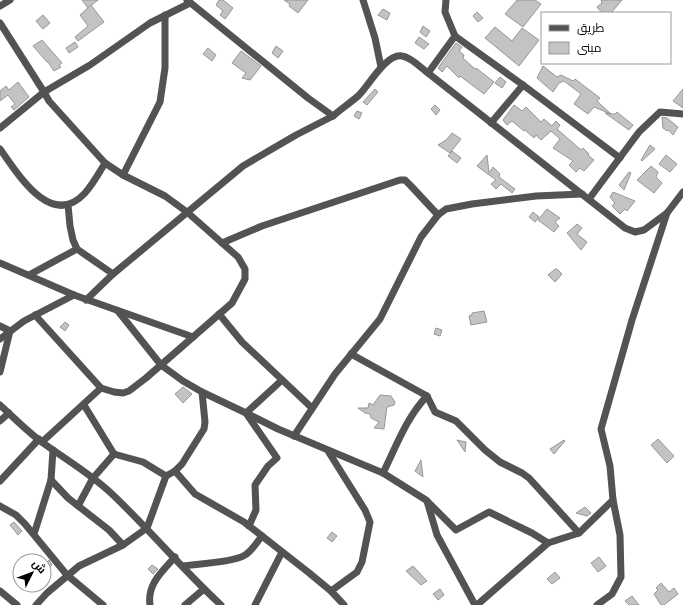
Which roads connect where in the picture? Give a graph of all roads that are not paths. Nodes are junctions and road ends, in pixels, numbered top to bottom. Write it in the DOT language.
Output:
graph roads {
  1 [pos="10,0"];
  2 [pos="363,0"];
  3 [pos="446,0"];
  4 [pos="188,1"];
  5 [pos="0,6"];
  6 [pos="165,15"];
  7 [pos="0,23"];
  8 [pos="455,36"];
  9 [pos="381,67"];
  10 [pos="428,73"];
  11 [pos="523,85"];
  12 [pos="44,92"];
  13 [pos="683,114"];
  14 [pos="333,116"];
  15 [pos="491,123"];
  16 [pos="0,128"];
  17 [pos="0,149"];
  18 [pos="620,158"];
  19 [pos="105,163"];
  20 [pos="123,175"];
  21 [pos="683,192"];
  22 [pos="582,194"];
  23 [pos="589,199"];
  24 [pos="68,205"];
  25 [pos="187,212"];
  26 [pos="667,213"];
  27 [pos="438,215"];
  28 [pos="222,243"];
  29 [pos="77,249"];
  30 [pos="0,262"];
  31 [pos="114,274"];
  32 [pos="29,275"];
  33 [pos="74,295"];
  34 [pos="86,300"];
  35 [pos="118,312"];
  36 [pos="219,314"];
  37 [pos="35,315"];
  38 [pos="0,326"];
  39 [pos="10,331"];
  40 [pos="193,337"];
  41 [pos="0,339"];
  42 [pos="351,354"];
  43 [pos="161,365"];
  44 [pos="0,372"];
  45 [pos="282,380"];
  46 [pos="102,388"];
  47 [pos="202,392"];
  48 [pos="427,396"];
  49 [pos="0,405"];
  50 [pos="84,405"];
  51 [pos="312,408"];
  52 [pos="9,413"];
  53 [pos="246,413"];
  54 [pos="0,421"];
  55 [pos="294,436"];
  56 [pos="40,440"];
  57 [pos="53,450"];
  58 [pos="328,451"];
  59 [pos="114,454"];
  60 [pos="175,471"];
  61 [pos="383,473"];
  62 [pos="166,476"];
  63 [pos="93,478"];
  64 [pos="51,480"];
  65 [pos="0,481"];
  66 [pos="426,500"];
  67 [pos="613,500"];
  68 [pos="0,506"];
  69 [pos="78,506"];
  70 [pos="249,526"];
  71 [pos="147,528"];
  72 [pos="579,533"];
  73 [pos="34,534"];
  74 [pos="262,536"];
  75 [pos="548,543"];
  76 [pos="123,546"];
  77 [pos="282,552"];
  78 [pos="175,557"];
  79 [pos="183,566"];
  80 [pos="67,575"];
  81 [pos="204,589"];
  82 [pos="0,591"];
  83 [pos="331,591"];
  84 [pos="340,603"];
  85 [pos="17,605"];
  86 [pos="36,605"];
  87 [pos="103,605"];
  88 [pos="150,605"];
  89 [pos="185,605"];
  90 [pos="221,605"];
  91 [pos="255,605"];
  92 [pos="476,605"];
  93 [pos="596,605"];
  1 -- 5 [label="street"];
  2 -- 9 [label="street"];
  3 -- 8 [label="street"];
  4 -- 6 [label="street"];
  4 -- 14 [label="street"];
  6 -- 12 [label="street"];
  6 -- 20 [label="street"];
  7 -- 12 [label="street"];
  8 -- 10 [label="street"];
  8 -- 11 [label="street"];
  9 -- 10 [label="street"];
  9 -- 14 [label="street"];
  10 -- 15 [label="street"];
  11 -- 15 [label="street"];
  11 -- 18 [label="street"];
  12 -- 16 [label="street"];
  12 -- 19 [label="street"];
  13 -- 18 [label="street"];
  14 -- 25 [label="street"];
  15 -- 22 [label="street"];
  17 -- 24 [label="street"];
  18 -- 23 [label="street"];
  19 -- 20 [label="street"];
  19 -- 24 [label="street"];
  20 -- 25 [label="street"];
  21 -- 26 [label="street"];
  22 -- 23 [label="street"];
  22 -- 27 [label="street"];
  23 -- 26 [label="street"];
  24 -- 29 [label="street"];
  25 -- 28 [label="street"];
  25 -- 31 [label="street"];
  26 -- 67 [label="street"];
  27 -- 28 [label="street"];
  27 -- 42 [label="street"];
  28 -- 36 [label="street"];
  29 -- 31 [label="street"];
  29 -- 32 [label="street"];
  30 -- 32 [label="street"];
  31 -- 34 [label="street"];
  32 -- 33 [label="street"];
  33 -- 34 [label="street"];
  33 -- 37 [label="street"];
  34 -- 35 [label="street"];
  35 -- 40 [label="street"];
  35 -- 43 [label="street"];
  36 -- 40 [label="street"];
  36 -- 45 [label="street"];
  37 -- 39 [label="street"];
  37 -- 46 [label="street"];
  38 -- 39 [label="street"];
  39 -- 41 [label="street"];
  39 -- 44 [label="street"];
  40 -- 43 [label="street"];
  42 -- 48 [label="street"];
  42 -- 51 [label="street"];
  43 -- 46 [label="street"];
  43 -- 47 [label="street"];
  45 -- 51 [label="street"];
  45 -- 53 [label="street"];
  46 -- 50 [label="street"];
  47 -- 53 [label="street"];
  47 -- 60 [label="street"];
  48 -- 61 [label="street"];
  48 -- 72 [label="street"];
  49 -- 52 [label="street"];
  50 -- 56 [label="street"];
  50 -- 59 [label="street"];
  51 -- 55 [label="street"];
  52 -- 54 [label="street"];
  52 -- 56 [label="street"];
  53 -- 55 [label="street"];
  53 -- 70 [label="street"];
  55 -- 58 [label="street"];
  56 -- 57 [label="street"];
  56 -- 65 [label="street"];
  57 -- 63 [label="street"];
  57 -- 64 [label="street"];
  58 -- 61 [label="street"];
  58 -- 83 [label="street"];
  59 -- 62 [label="street"];
  59 -- 63 [label="street"];
  60 -- 62 [label="street"];
  60 -- 70 [label="street"];
  61 -- 66 [label="street"];
  62 -- 71 [label="street"];
  63 -- 69 [label="street"];
  63 -- 71 [label="street"];
  64 -- 69 [label="street"];
  64 -- 73 [label="street"];
  66 -- 75 [label="street"];
  66 -- 92 [label="street"];
  67 -- 72 [label="street"];
  67 -- 93 [label="street"];
  68 -- 73 [label="street"];
  69 -- 76 [label="street"];
  70 -- 74 [label="street"];
  71 -- 76 [label="street"];
  71 -- 78 [label="street"];
  72 -- 75 [label="street"];
  73 -- 80 [label="street"];
  74 -- 77 [label="street"];
  74 -- 79 [label="street"];
  75 -- 92 [label="street"];
  76 -- 80 [label="street"];
  77 -- 83 [label="street"];
  77 -- 91 [label="street"];
  78 -- 79 [label="street"];
  78 -- 88 [label="street"];
  79 -- 81 [label="street"];
  80 -- 86 [label="street"];
  80 -- 87 [label="street"];
  81 -- 89 [label="street"];
  81 -- 90 [label="street"];
  82 -- 85 [label="street"];
  83 -- 84 [label="street"];
}
